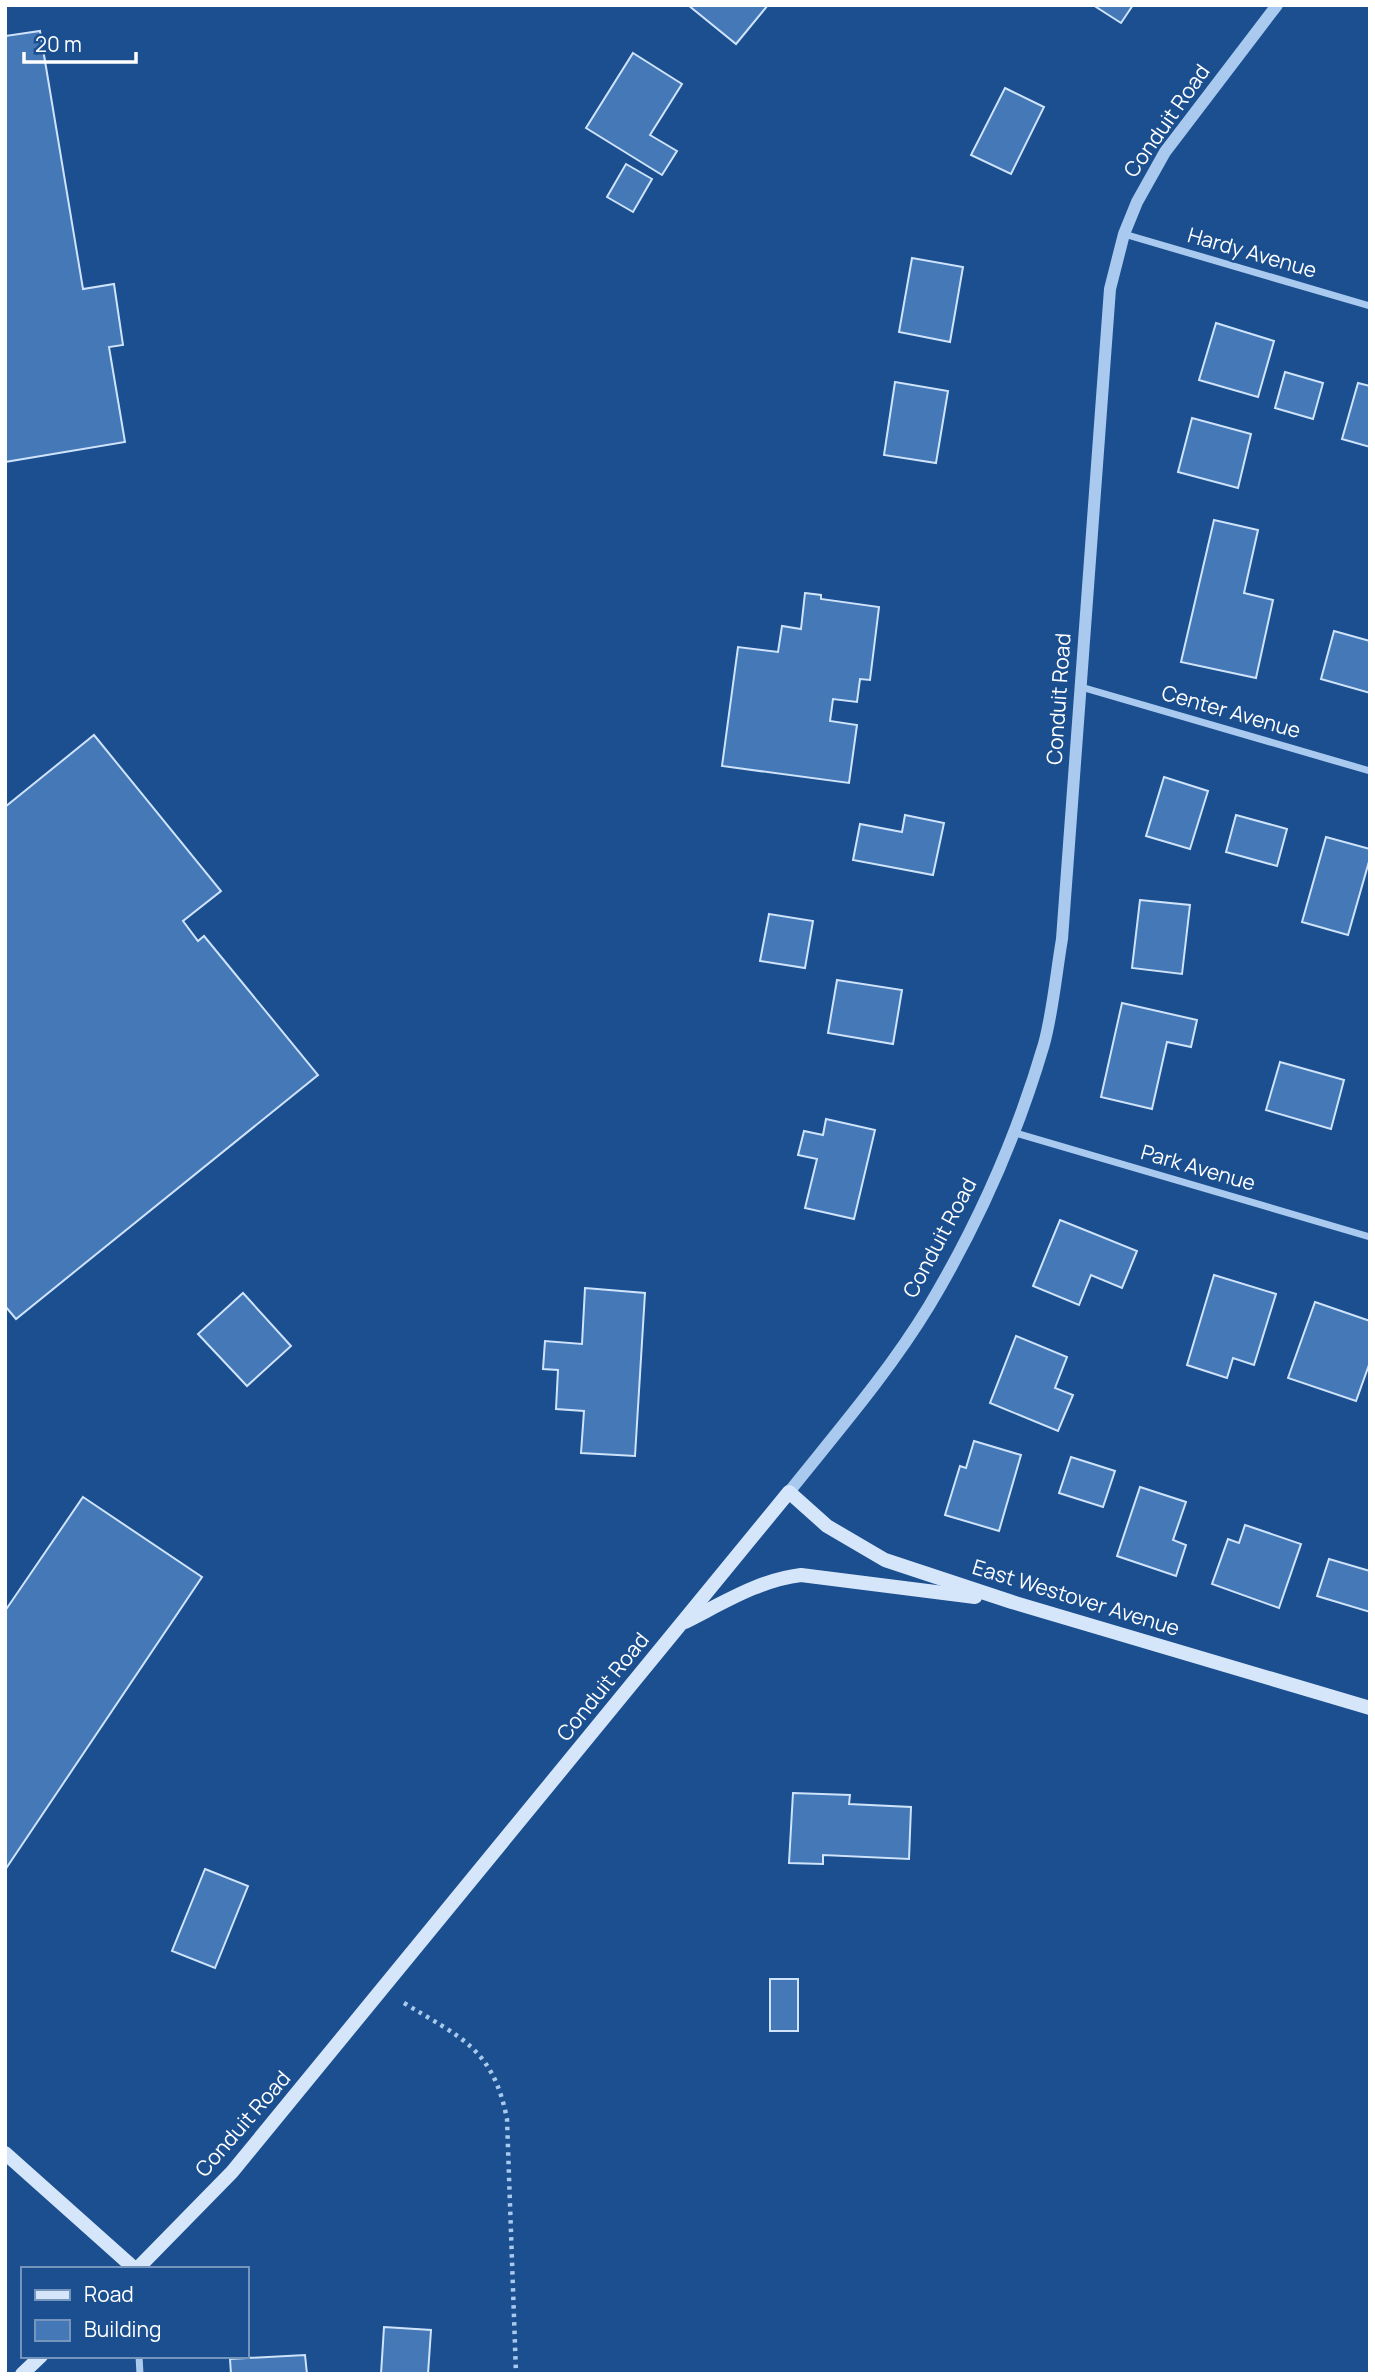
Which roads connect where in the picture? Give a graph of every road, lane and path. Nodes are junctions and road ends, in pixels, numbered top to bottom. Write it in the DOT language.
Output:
graph roads {
  1 [pos="1277,5"];
  2 [pos="1124,234"];
  3 [pos="1370,306"];
  4 [pos="1082,687"];
  5 [pos="1370,771"];
  6 [pos="1016,1133"];
  7 [pos="1370,1237"];
  8 [pos="789,1492"];
  9 [pos="1012,1602"];
  10 [pos="681,1624"];
  11 [pos="1370,1708"];
  12 [pos="383,1989"];
  13 [pos="5,2153"];
  14 [pos="134,2267"];
  15 [pos="138,2267"];
  16 [pos="39,2358"];
  17 [pos="22,2374"];
  18 [pos="516,2374"];
  1 -- 2 [label="street, Conduit Road"];
  2 -- 3 [label="street, Hardy Avenue"];
  2 -- 4 [label="street, Conduit Road"];
  4 -- 5 [label="street, Center Avenue"];
  4 -- 6 [label="street, Conduit Road"];
  6 -- 7 [label="street, Park Avenue"];
  6 -- 8 [label="street, Conduit Road"];
  8 -- 9 [label="main road, East Westover Avenue"];
  8 -- 10 [label="main road, Conduit Road"];
  9 -- 10 [label="main road"];
  9 -- 11 [label="main road, East Westover Avenue"];
  10 -- 12 [label="main road, Conduit Road"];
  12 -- 15 [label="main road, Conduit Road"];
  12 -- 18 [label="path"];
  13 -- 14 [label="main road"];
  16 -- 17 [label="main road"];
}
